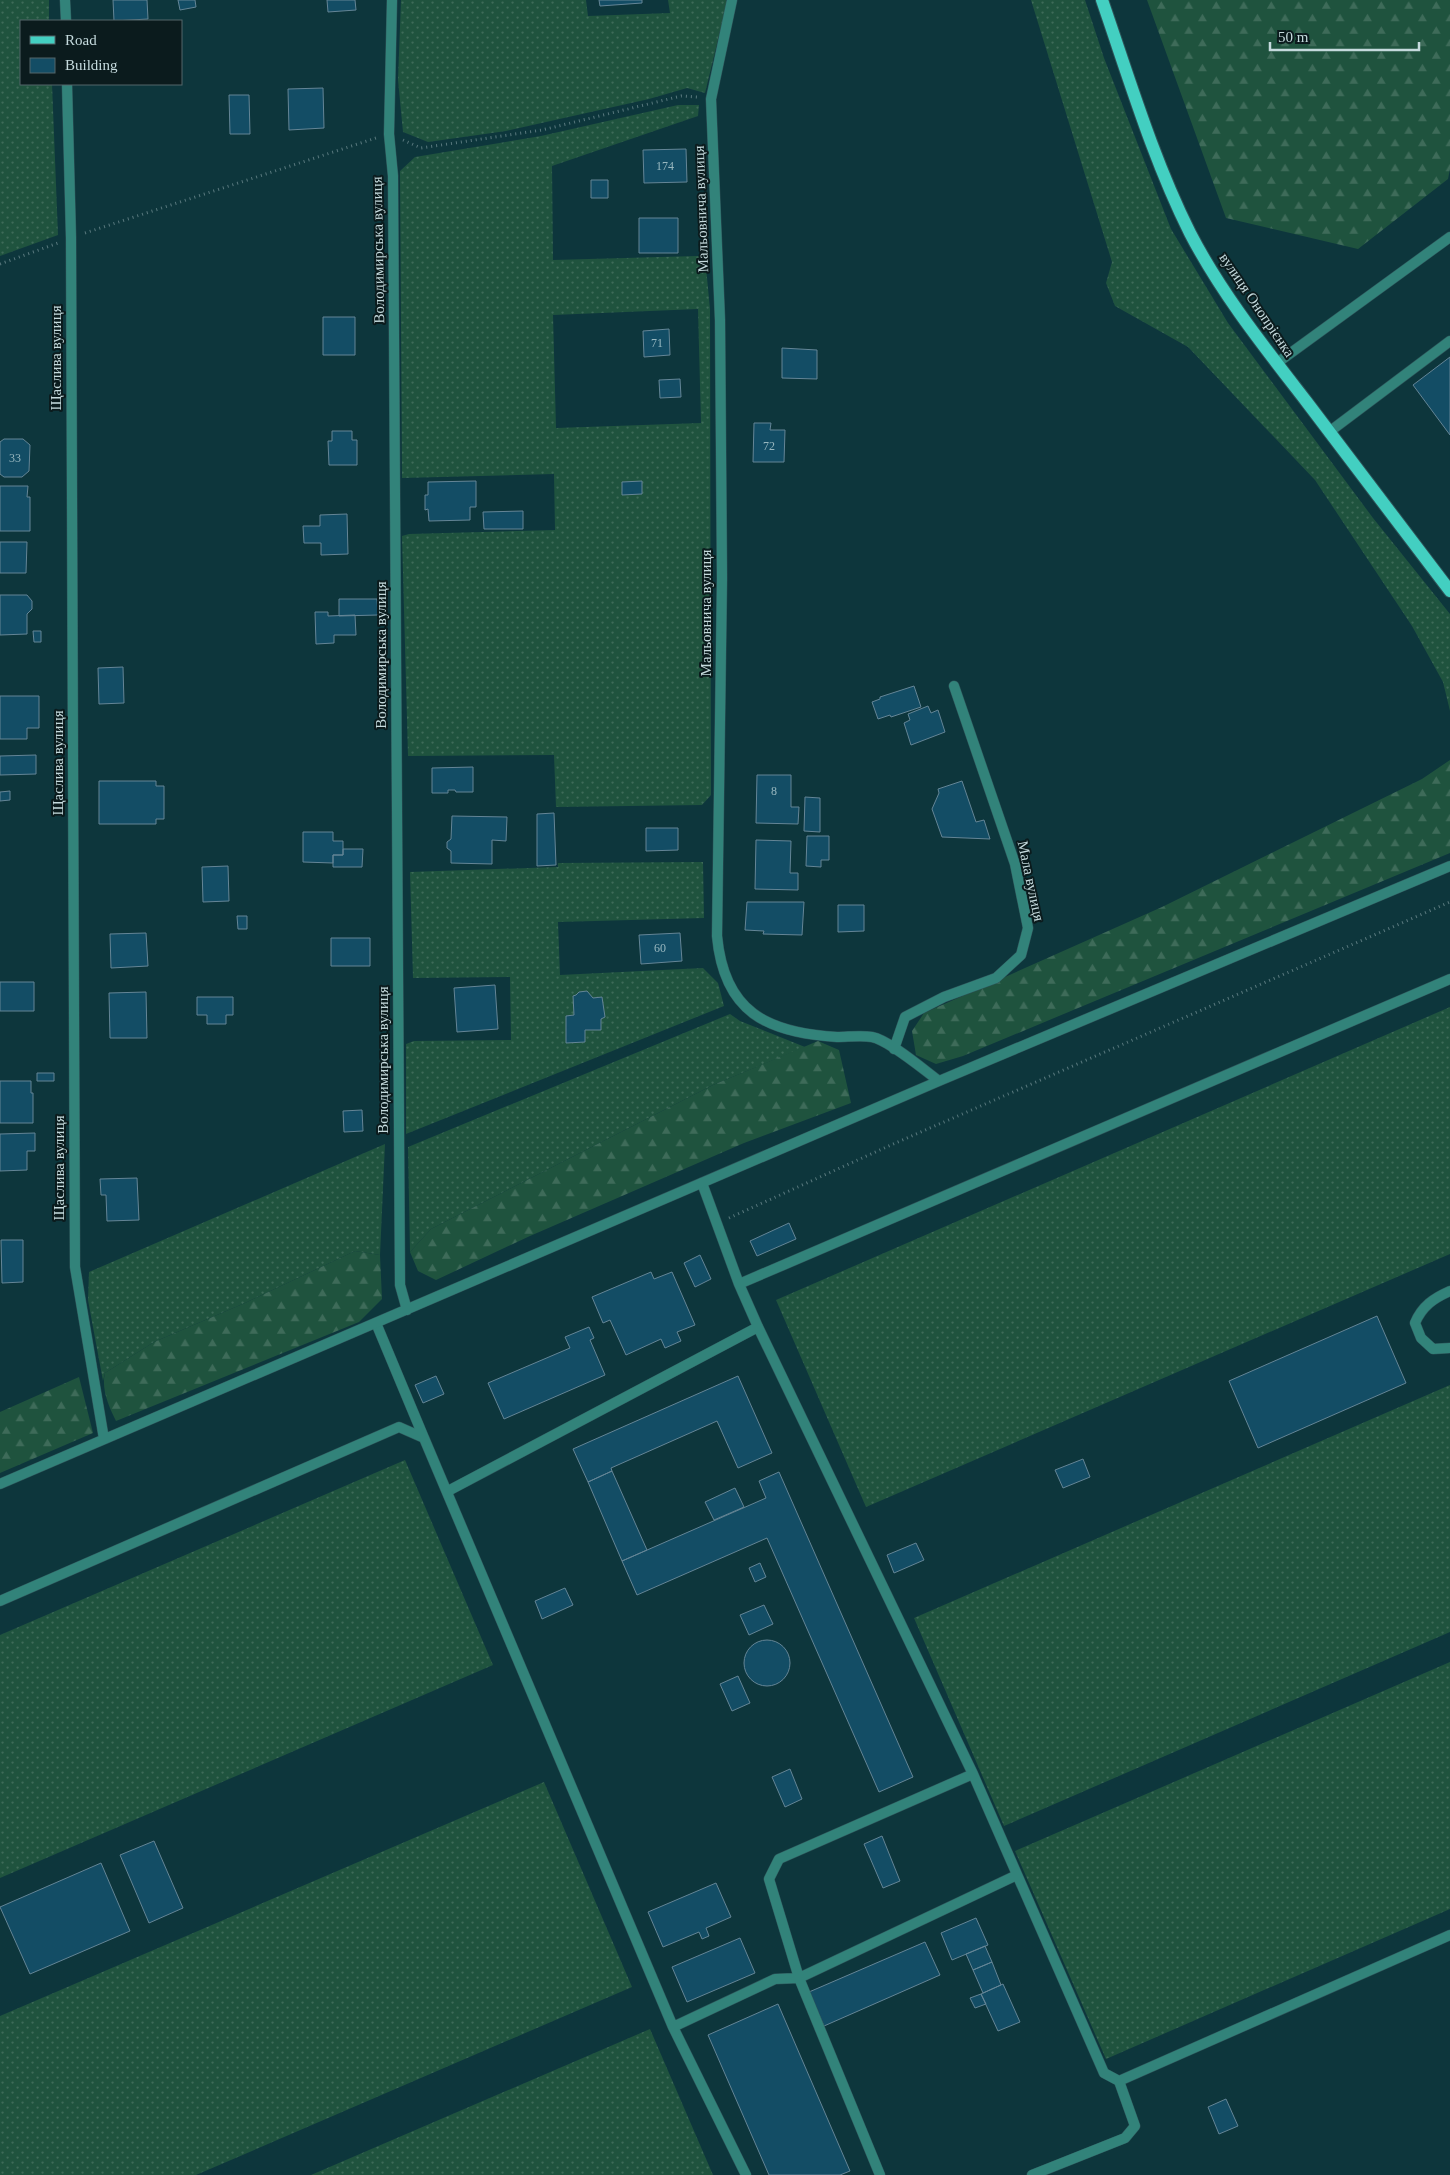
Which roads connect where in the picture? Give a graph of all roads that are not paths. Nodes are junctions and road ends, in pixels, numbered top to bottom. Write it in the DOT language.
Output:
graph roads {
  1 [pos="65,0"];
  2 [pos="392,0"];
  3 [pos="732,0"];
  4 [pos="1102,0"];
  5 [pos="66,20"];
  6 [pos="67,85"];
  7 [pos="1450,237"];
  8 [pos="1450,341"];
  9 [pos="1277,363"];
  10 [pos="1329,432"];
  11 [pos="1450,591"];
  12 [pos="954,686"];
  13 [pos="1450,866"];
  14 [pos="1450,979"];
  15 [pos="894,1048"];
  16 [pos="939,1081"];
  17 [pos="702,1183"];
  18 [pos="739,1284"];
  19 [pos="1450,1291"];
  20 [pos="407,1310"];
  21 [pos="376,1323"];
  22 [pos="758,1327"];
  23 [pos="1450,1348"];
  24 [pos="424,1438"];
  25 [pos="104,1439"];
  26 [pos="0,1484"];
  27 [pos="448,1491"];
  28 [pos="0,1601"];
  29 [pos="973,1774"];
  30 [pos="1018,1875"];
  31 [pos="1450,1934"];
  32 [pos="799,1978"];
  33 [pos="672,2026"];
  34 [pos="1119,2080"];
  35 [pos="746,2175"];
  36 [pos="880,2175"];
  37 [pos="1032,2175"];
  1 -- 5 [label="street"];
  2 -- 20 [label="street, Володимирська вулиця"];
  3 -- 15 [label="street, Мальовнича вулиця"];
  4 -- 9 [label="main road, вулиця Онопрієнка"];
  6 -- 25 [label="street, Щаслива вулиця"];
  7 -- 9 [label="street"];
  8 -- 10 [label="street"];
  9 -- 10 [label="main road, вулиця Онопрієнка"];
  10 -- 11 [label="main road, вулиця Онопрієнка"];
  12 -- 15 [label="street, Мала вулиця"];
  13 -- 16 [label="street"];
  14 -- 18 [label="street"];
  15 -- 16 [label="street, Мальовнича вулиця"];
  16 -- 17 [label="street"];
  17 -- 18 [label="street"];
  17 -- 20 [label="street"];
  18 -- 22 [label="street"];
  19 -- 23 [label="street"];
  20 -- 21 [label="street"];
  21 -- 24 [label="street"];
  21 -- 25 [label="street"];
  22 -- 27 [label="street"];
  22 -- 29 [label="street"];
  24 -- 27 [label="street"];
  24 -- 28 [label="street"];
  25 -- 26 [label="street"];
  27 -- 33 [label="street"];
  29 -- 30 [label="street"];
  29 -- 32 [label="street"];
  30 -- 32 [label="street"];
  30 -- 34 [label="street"];
  31 -- 34 [label="street"];
  32 -- 33 [label="street"];
  32 -- 36 [label="street"];
  33 -- 35 [label="street"];
  34 -- 37 [label="street"];
}
